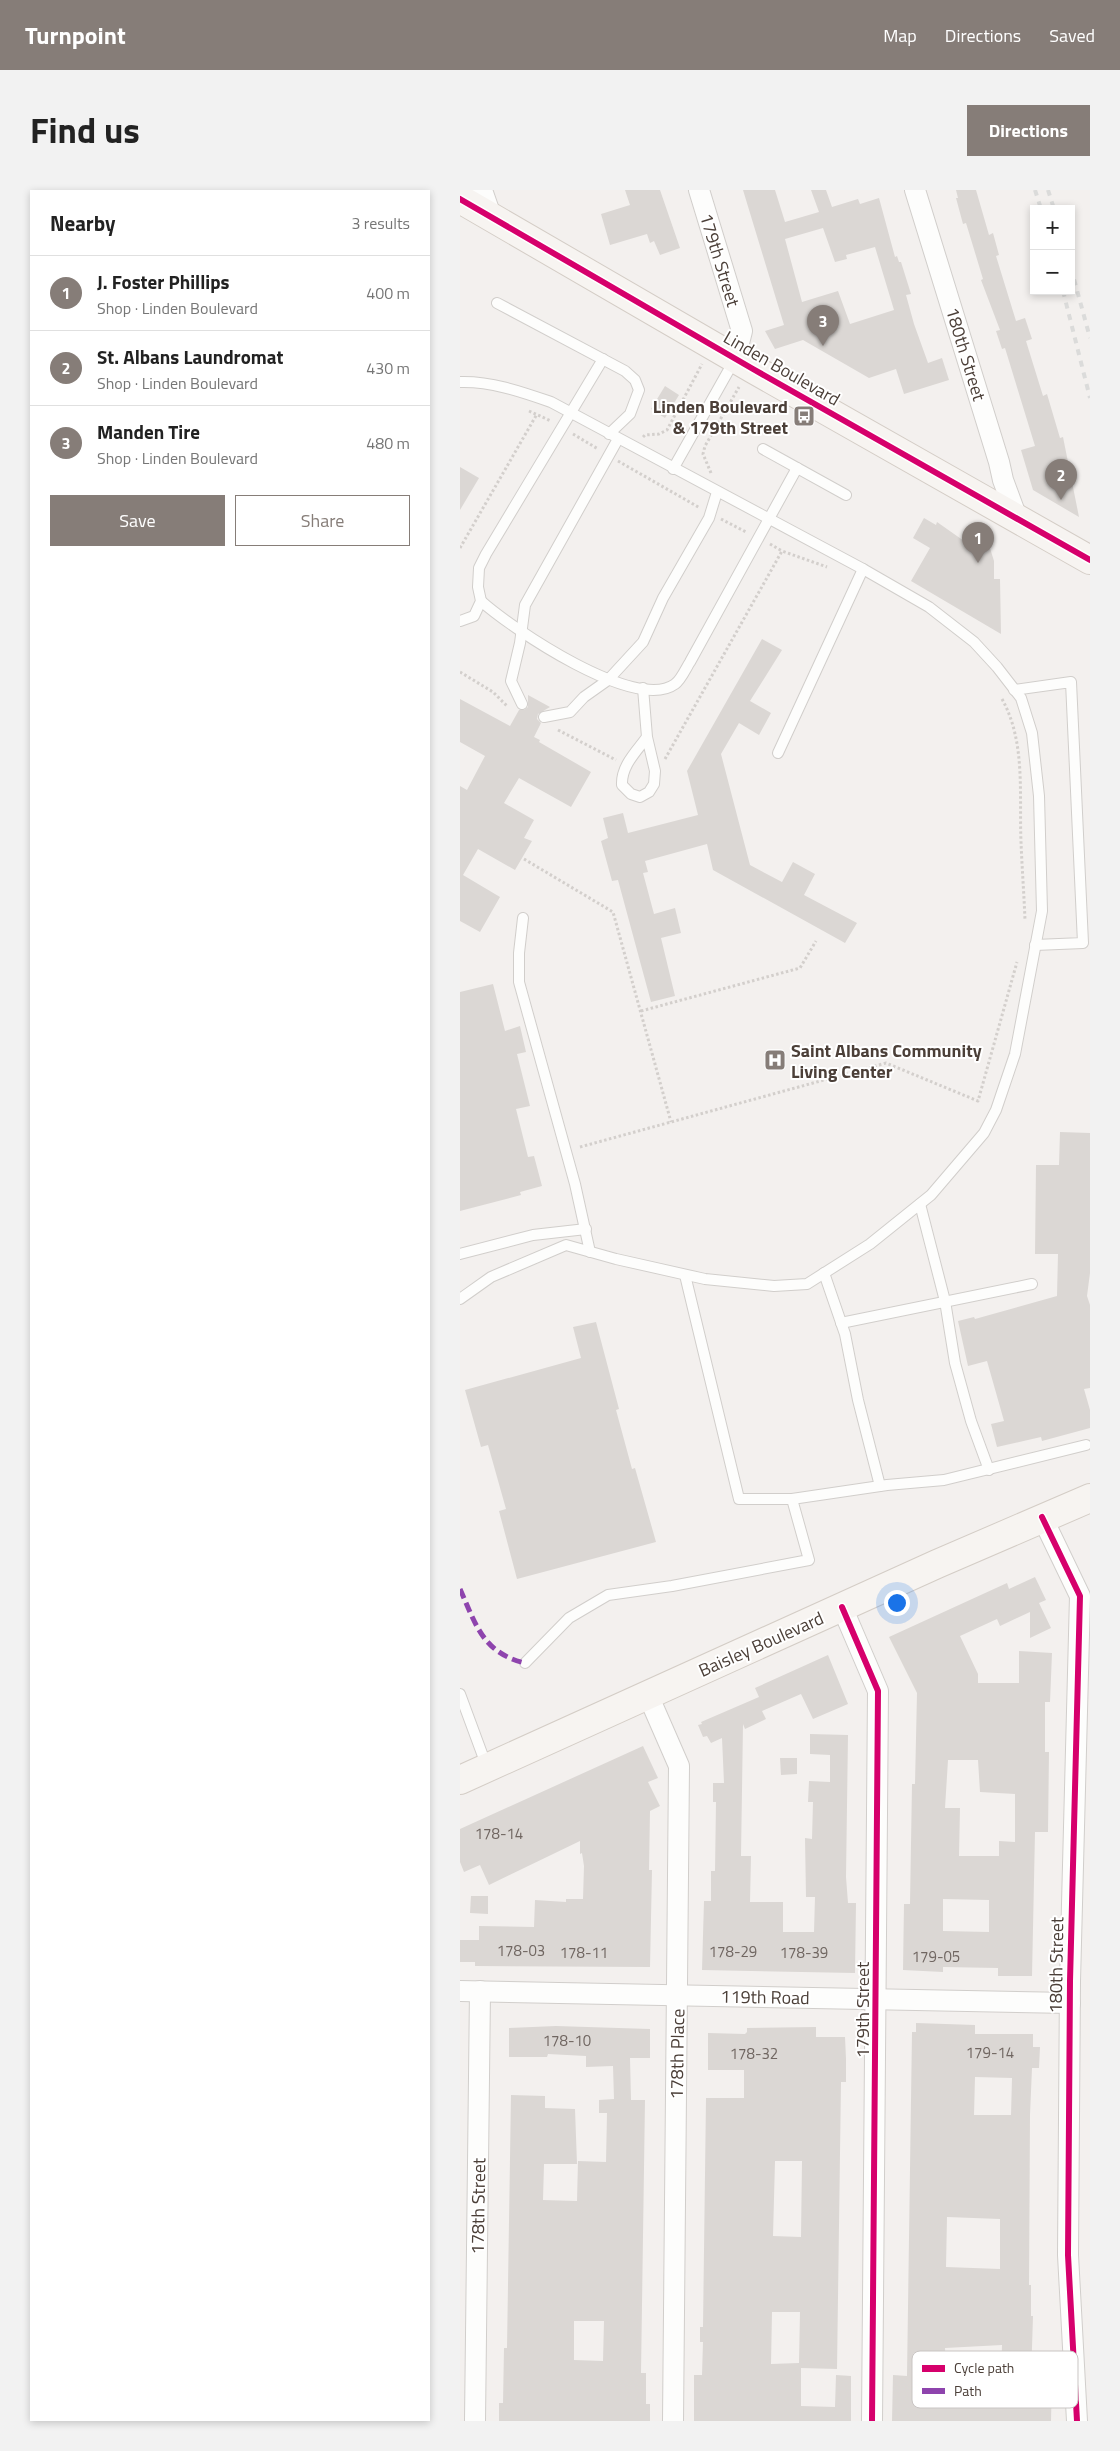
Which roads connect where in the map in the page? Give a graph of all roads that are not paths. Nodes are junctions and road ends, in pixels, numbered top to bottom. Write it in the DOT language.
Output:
graph roads {
  1 [pos="482,190"];
  2 [pos="699,190"];
  3 [pos="915,190"];
  4 [pos="460,199"];
  5 [pos="491,216"];
  6 [pos="497,303"];
  7 [pos="735,358"];
  8 [pos="603,359"];
  9 [pos="460,382"];
  10 [pos="572,413"];
  11 [pos="613,436"];
  12 [pos="763,450"];
  13 [pos="797,468"];
  14 [pos="672,469"];
  15 [pos="717,492"];
  16 [pos="846,495"];
  17 [pos="768,518"];
  18 [pos="1017,518"];
  19 [pos="1090,560"];
  20 [pos="863,570"];
  21 [pos="480,601"];
  22 [pos="460,621"];
  23 [pos="522,631"];
  24 [pos="608,680"];
  25 [pos="643,688"];
  26 [pos="1014,690"];
  27 [pos="522,704"];
  28 [pos="544,717"];
  29 [pos="647,738"];
  30 [pos="778,753"];
  31 [pos="523,918"];
  32 [pos="1035,945"];
  33 [pos="920,1204"];
  34 [pos="586,1229"];
  35 [pos="590,1252"];
  36 [pos="460,1254"];
  37 [pos="824,1273"];
  38 [pos="685,1275"];
  39 [pos="1032,1284"];
  40 [pos="460,1299"];
  41 [pos="945,1301"];
  42 [pos="841,1324"];
  43 [pos="1086,1444"];
  44 [pos="990,1470"];
  45 [pos="880,1486"];
  46 [pos="1090,1498"];
  47 [pos="792,1500"];
  48 [pos="1042,1517"];
  49 [pos="842,1607"];
  50 [pos="525,1663"];
  51 [pos="460,1694"];
  52 [pos="648,1694"];
  53 [pos="487,1768"];
  54 [pos="460,1780"];
  55 [pos="460,1991"];
  56 [pos="480,1991"];
  57 [pos="678,1995"];
  58 [pos="877,1999"];
  59 [pos="1070,2003"];
  60 [pos="1073,2351"];
  61 [pos="1076,2408"];
  62 [pos="475,2421"];
  63 [pos="673,2421"];
  64 [pos="872,2421"];
  65 [pos="1077,2421"];
  1 -- 5 [label="street"];
  2 -- 7 [label="street, 179th Street"];
  3 -- 18 [label="street, 180th Street"];
  4 -- 5 [label="main road, Linden Boulevard"];
  5 -- 7 [label="main road, Linden Boulevard"];
  6 -- 8 [label="lane"];
  7 -- 14 [label="lane"];
  7 -- 18 [label="main road, Linden Boulevard"];
  8 -- 10 [label="lane"];
  8 -- 11 [label="lane"];
  9 -- 10 [label="lane"];
  10 -- 11 [label="lane"];
  10 -- 21 [label="lane"];
  11 -- 14 [label="lane"];
  11 -- 23 [label="lane"];
  12 -- 13 [label="lane"];
  13 -- 16 [label="lane"];
  13 -- 17 [label="lane"];
  14 -- 15 [label="lane"];
  15 -- 17 [label="lane"];
  15 -- 24 [label="lane"];
  17 -- 20 [label="lane"];
  17 -- 25 [label="lane"];
  18 -- 19 [label="main road, Linden Boulevard"];
  20 -- 26 [label="lane"];
  20 -- 30 [label="lane"];
  21 -- 22 [label="lane"];
  21 -- 23 [label="lane"];
  23 -- 24 [label="lane"];
  23 -- 27 [label="lane"];
  24 -- 25 [label="lane"];
  24 -- 28 [label="lane"];
  25 -- 29 [label="lane"];
  26 -- 32 [label="lane"];
  26 -- 32 [label="lane"];
  29 -- 29 [label="lane"];
  31 -- 34 [label="lane"];
  32 -- 33 [label="lane"];
  33 -- 37 [label="lane"];
  33 -- 41 [label="lane"];
  34 -- 35 [label="lane"];
  34 -- 36 [label="lane"];
  35 -- 38 [label="lane"];
  35 -- 40 [label="lane"];
  37 -- 38 [label="lane"];
  37 -- 42 [label="lane"];
  38 -- 47 [label="lane"];
  39 -- 41 [label="lane"];
  41 -- 42 [label="lane"];
  41 -- 44 [label="lane"];
  42 -- 45 [label="lane"];
  43 -- 44 [label="lane"];
  44 -- 45 [label="lane"];
  45 -- 47 [label="lane"];
  46 -- 48 [label="main road, Baisley Boulevard"];
  47 -- 50 [label="lane"];
  48 -- 49 [label="main road, Baisley Boulevard"];
  48 -- 59 [label="street, 180th Street"];
  49 -- 52 [label="main road, Baisley Boulevard"];
  49 -- 58 [label="street, 179th Street"];
  51 -- 53 [label="lane"];
  52 -- 53 [label="main road, Baisley Boulevard"];
  52 -- 57 [label="street, 178th Place"];
  53 -- 54 [label="main road, Baisley Boulevard"];
  55 -- 56 [label="street, 119th Road"];
  56 -- 57 [label="street, 119th Road"];
  56 -- 62 [label="street, 178th Street"];
  57 -- 58 [label="street, 119th Road"];
  57 -- 63 [label="street, 178th Place"];
  58 -- 59 [label="street, 119th Road"];
  58 -- 64 [label="street, 179th Street"];
  59 -- 60 [label="street, 180th Street"];
  61 -- 65 [label="street, 180th Street"];
}
